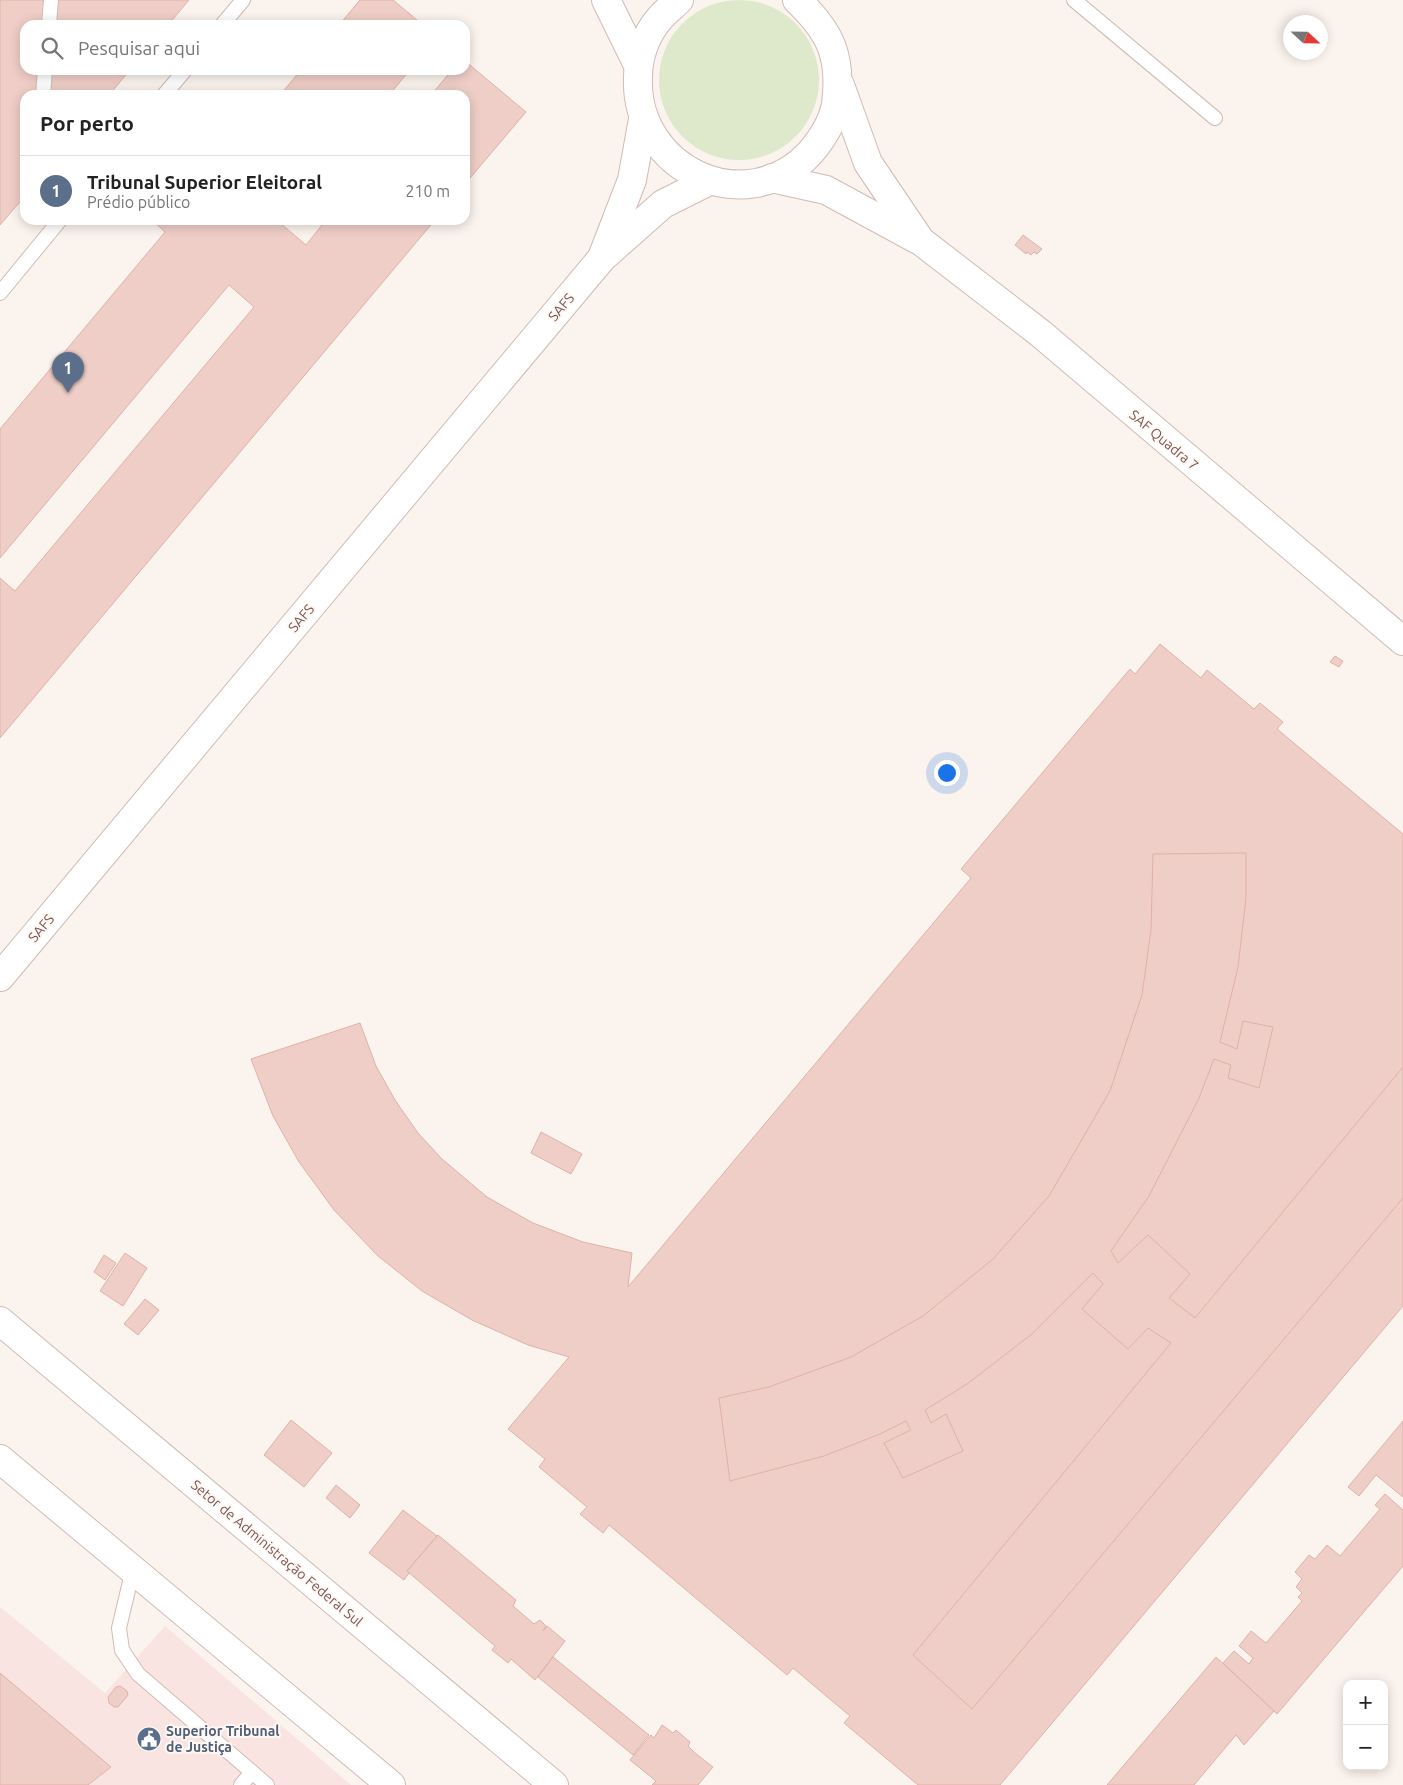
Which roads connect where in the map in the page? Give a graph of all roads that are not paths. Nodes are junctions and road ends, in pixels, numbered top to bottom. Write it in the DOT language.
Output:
graph roads {
  1 [pos="51,0"];
  2 [pos="243,0"];
  3 [pos="606,0"];
  4 [pos="679,0"];
  5 [pos="797,0"];
  6 [pos="1074,0"];
  7 [pos="49,20"];
  8 [pos="226,20"];
  9 [pos="638,65"];
  10 [pos="45,75"];
  11 [pos="181,75"];
  12 [pos="839,81"];
  13 [pos="43,90"];
  14 [pos="168,90"];
  15 [pos="1215,118"];
  16 [pos="643,119"];
  17 [pos="772,178"];
  18 [pos="709,181"];
  19 [pos="56,225"];
  20 [pos="922,242"];
  21 [pos="602,258"];
  22 [pos="0,293"];
  23 [pos="1403,641"];
  24 [pos="0,977"];
  25 [pos="0,1321"];
  26 [pos="0,1459"];
  27 [pos="133,1569"];
  28 [pos="252,1772"];
  29 [pos="241,1785"];
  30 [pos="267,1785"];
  31 [pos="391,1785"];
  32 [pos="554,1785"];
  1 -- 7 [label="lane"];
  2 -- 8 [label="lane"];
  3 -- 9 [label="street"];
  4 -- 9 [label="street"];
  5 -- 12 [label="street"];
  6 -- 15 [label="lane"];
  9 -- 16 [label="street"];
  10 -- 13 [label="lane"];
  11 -- 14 [label="lane"];
  12 -- 17 [label="street"];
  12 -- 20 [label="street, SAF Quadra 7"];
  16 -- 18 [label="street"];
  16 -- 21 [label="street, SAFS"];
  17 -- 18 [label="street"];
  17 -- 20 [label="street, SAF Quadra 7"];
  18 -- 21 [label="street, SAFS"];
  19 -- 22 [label="lane"];
  20 -- 23 [label="street, SAF Quadra 7"];
  21 -- 24 [label="street, SAFS"];
  25 -- 32 [label="street, Setor de Administração Federal Sul"];
  26 -- 27 [label="street"];
  27 -- 28 [label="lane"];
  27 -- 31 [label="street"];
  28 -- 29 [label="lane"];
  28 -- 30 [label="lane"];
}
